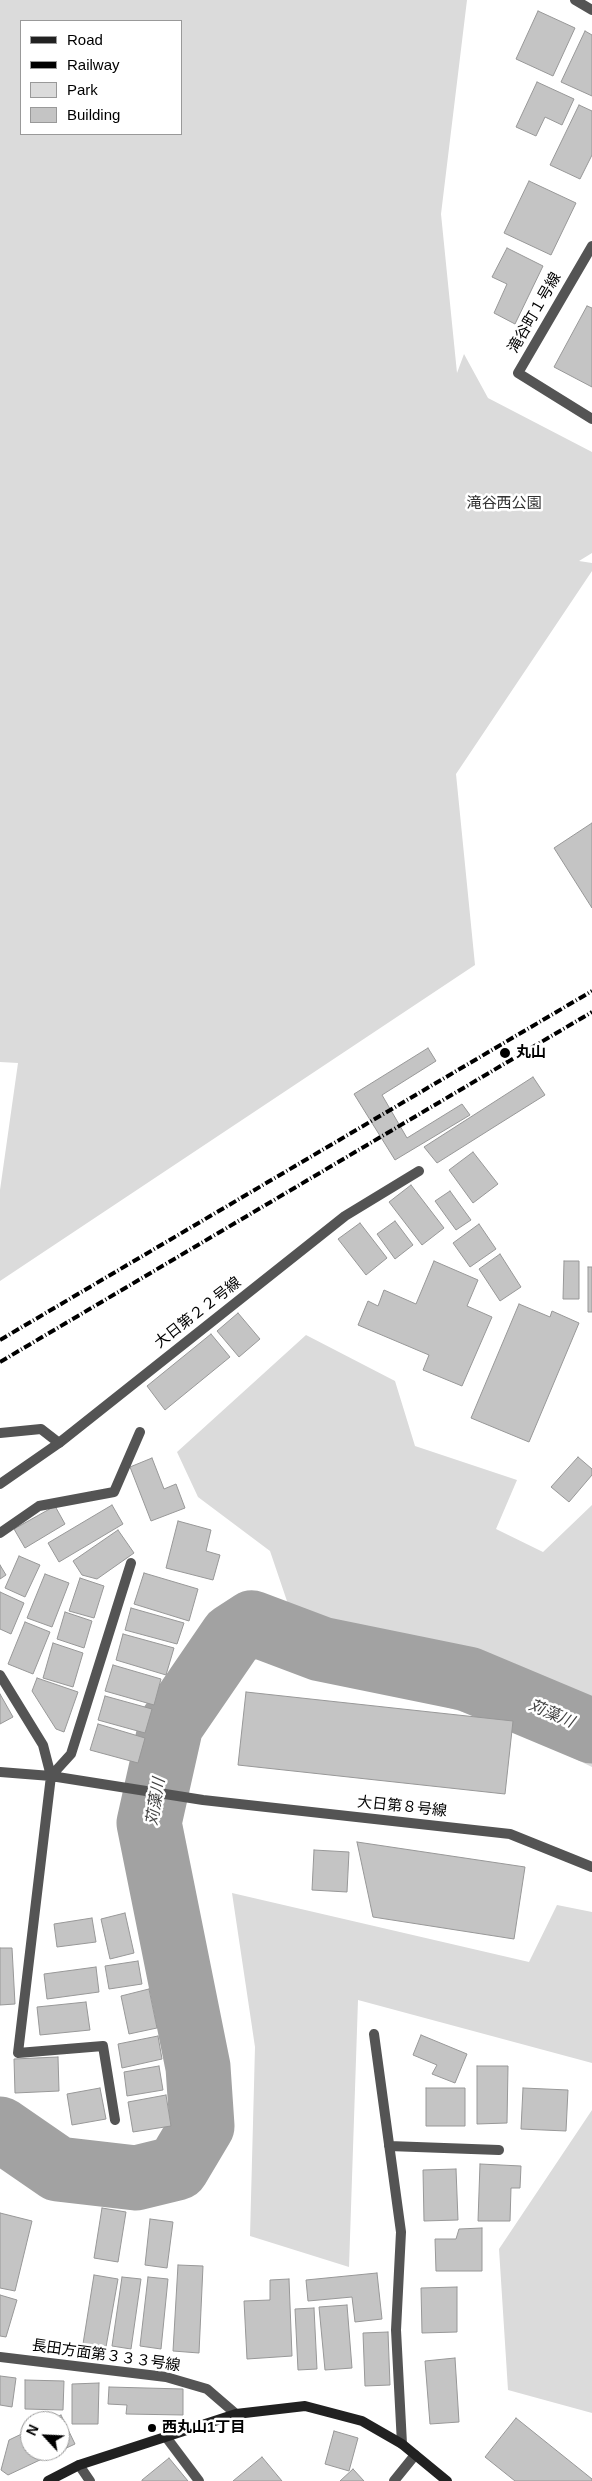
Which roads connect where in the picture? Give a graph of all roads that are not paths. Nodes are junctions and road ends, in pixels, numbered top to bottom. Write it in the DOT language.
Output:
graph roads {
  1 [pos="576,0"];
  2 [pos="592,10"];
  3 [pos="592,246"];
  4 [pos="592,419"];
  5 [pos="419,1171"];
  6 [pos="140,1432"];
  7 [pos="0,1433"];
  8 [pos="59,1443"];
  9 [pos="0,1484"];
  10 [pos="0,1533"];
  11 [pos="131,1563"];
  12 [pos="0,1675"];
  13 [pos="0,1772"];
  14 [pos="51,1776"];
  15 [pos="592,1866"];
  16 [pos="374,2034"];
  17 [pos="115,2120"];
  18 [pos="389,2146"];
  19 [pos="499,2150"];
  20 [pos="0,2357"];
  21 [pos="236,2414"];
  22 [pos="166,2437"];
  23 [pos="402,2444"];
  24 [pos="415,2455"];
  25 [pos="79,2465"];
  26 [pos="48,2481"];
  27 [pos="90,2481"];
  28 [pos="199,2481"];
  29 [pos="394,2481"];
  30 [pos="446,2481"];
  1 -- 2 [label="street"];
  3 -- 4 [label="street, 滝谷町１号線"];
  5 -- 8 [label="street, 大日第２２号線"];
  6 -- 10 [label="street"];
  7 -- 8 [label="street"];
  8 -- 9 [label="street, 大日第２２号線"];
  11 -- 14 [label="street"];
  12 -- 14 [label="street"];
  13 -- 14 [label="street"];
  14 -- 15 [label="street, 大日第８号線"];
  14 -- 17 [label="street"];
  16 -- 18 [label="street"];
  18 -- 19 [label="street"];
  18 -- 23 [label="street"];
  20 -- 21 [label="street, 長田方面第３３３号線"];
  21 -- 22 [label="street"];
  21 -- 23 [label="street"];
  22 -- 25 [label="street"];
  22 -- 28 [label="street"];
  23 -- 24 [label="street"];
  24 -- 29 [label="street"];
  24 -- 30 [label="street"];
  25 -- 26 [label="street"];
  25 -- 27 [label="street"];
}
